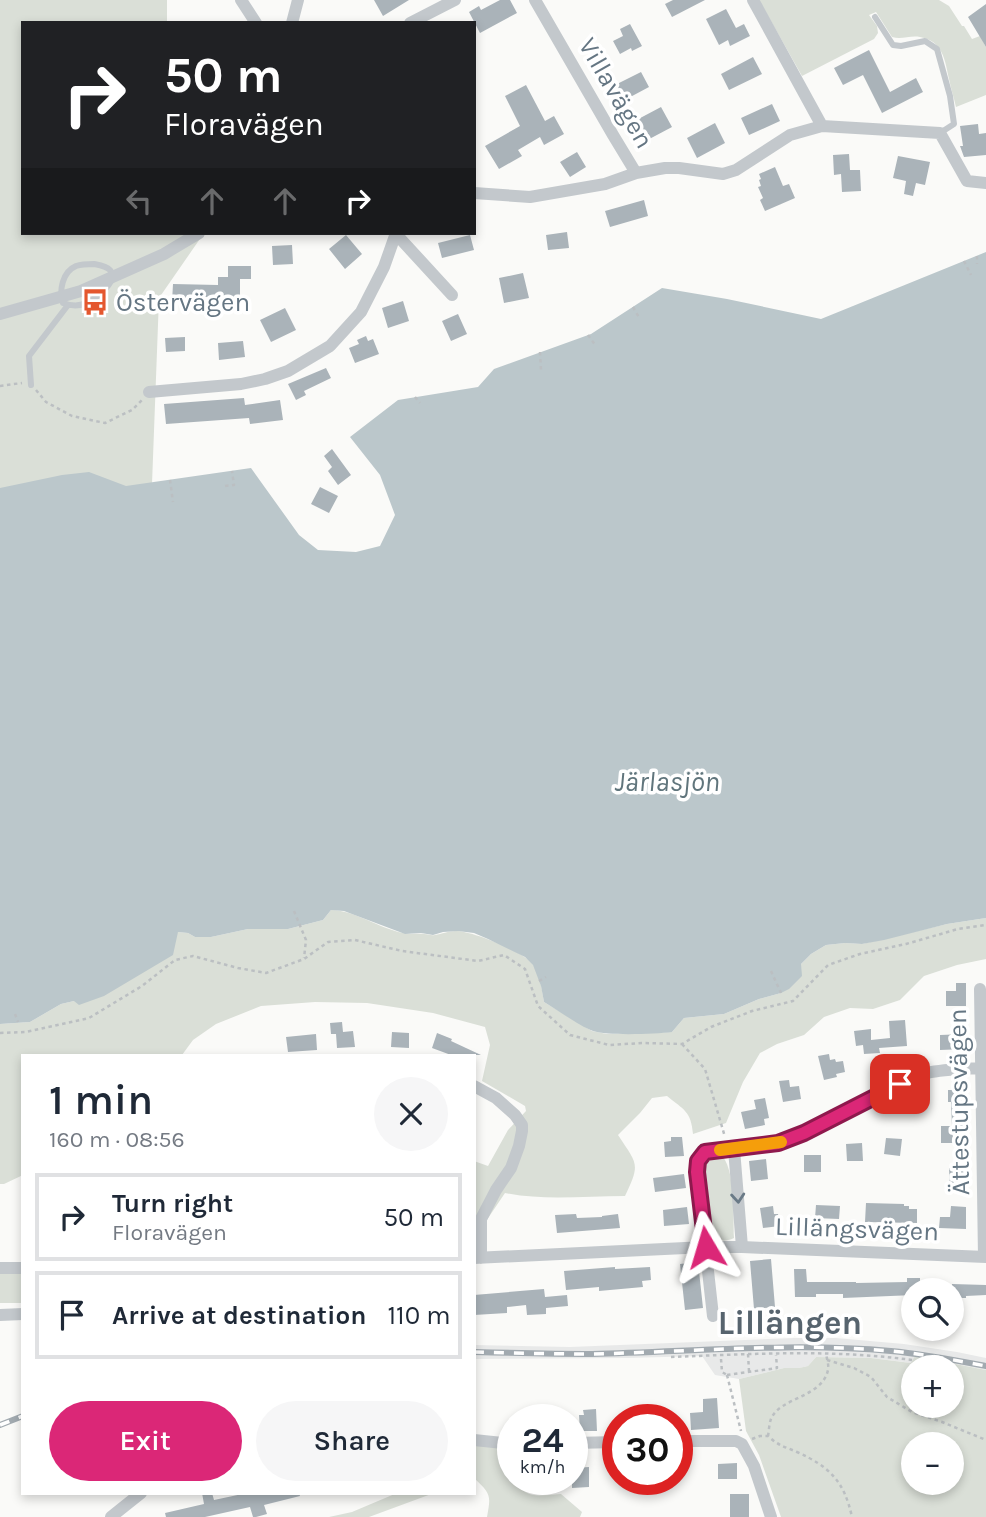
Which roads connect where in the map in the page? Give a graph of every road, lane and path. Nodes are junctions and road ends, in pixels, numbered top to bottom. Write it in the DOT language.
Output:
graph roads {
  1 [pos="241,0"];
  2 [pos="298,0"];
  3 [pos="455,0"];
  4 [pos="535,0"];
  5 [pos="753,0"];
  6 [pos="874,17"];
  7 [pos="255,21"];
  8 [pos="293,21"];
  9 [pos="414,21"];
  10 [pos="822,126"];
  11 [pos="940,133"];
  12 [pos="636,173"];
  13 [pos="986,183"];
  14 [pos="476,193"];
  15 [pos="196,235"];
  16 [pos="395,235"];
  17 [pos="398,235"];
  18 [pos="976,256"];
  19 [pos="964,261"];
  20 [pos="977,264"];
  21 [pos="971,275"];
  22 [pos="113,277"];
  23 [pos="452,295"];
  24 [pos="64,301"];
  25 [pos="633,307"];
  26 [pos="0,314"];
  27 [pos="640,319"];
  28 [pos="588,335"];
  29 [pos="596,346"];
  30 [pos="540,352"];
  31 [pos="541,370"];
  32 [pos="32,385"];
  33 [pos="0,386"];
  34 [pos="149,392"];
  35 [pos="415,397"];
  36 [pos="420,403"];
  37 [pos="232,471"];
  38 [pos="170,480"];
  39 [pos="225,486"];
  40 [pos="173,502"];
  41 [pos="294,911"];
  42 [pos="986,925"];
  43 [pos="304,959"];
  44 [pos="771,971"];
  45 [pos="546,977"];
  46 [pos="539,981"];
  47 [pos="980,989"];
  48 [pos="781,993"];
  49 [pos="15,1014"];
  50 [pos="18,1022"];
  51 [pos="0,1033"];
  52 [pos="682,1044"];
  53 [pos="981,1068"];
  54 [pos="476,1087"];
  55 [pos="732,1149"];
  56 [pos="985,1215"];
  57 [pos="706,1247"];
  58 [pos="742,1247"];
  59 [pos="985,1257"];
  60 [pos="478,1258"];
  61 [pos="0,1268"];
  62 [pos="21,1268"];
  63 [pos="21,1314"];
  64 [pos="0,1315"];
  65 [pos="713,1317"];
  66 [pos="720,1331"];
  67 [pos="720,1336"];
  68 [pos="748,1354"];
  69 [pos="776,1354"];
  70 [pos="827,1354"];
  71 [pos="671,1357"];
  72 [pos="721,1359"];
  73 [pos="901,1359"];
  74 [pos="827,1360"];
  75 [pos="749,1371"];
  76 [pos="727,1376"];
  77 [pos="768,1436"];
  78 [pos="476,1440"];
  79 [pos="986,1440"];
  80 [pos="693,1441"];
  81 [pos="497,1442"];
  82 [pos="742,1444"];
  83 [pos="138,1495"];
  84 [pos="111,1517"];
  85 [pos="771,1517"];
  86 [pos="852,1517"];
  1 -- 7 [label="street"];
  2 -- 8 [label="street"];
  3 -- 9 [label="street"];
  4 -- 12 [label="street, Villavägen"];
  5 -- 10 [label="street"];
  6 -- 11 [label="lane"];
  10 -- 11 [label="street"];
  10 -- 12 [label="street"];
  11 -- 13 [label="street"];
  12 -- 14 [label="street"];
  15 -- 22 [label="street"];
  16 -- 34 [label="street"];
  17 -- 23 [label="street"];
  18 -- 20 [label="path"];
  19 -- 21 [label="path"];
  22 -- 24 [label="street"];
  22 -- 24 [label="lane"];
  24 -- 26 [label="street"];
  24 -- 32 [label="lane"];
  25 -- 27 [label="path"];
  28 -- 29 [label="path"];
  30 -- 31 [label="path"];
  32 -- 33 [label="path"];
  32 -- 34 [label="path"];
  35 -- 36 [label="path"];
  37 -- 39 [label="path"];
  38 -- 40 [label="path"];
  41 -- 43 [label="path"];
  42 -- 52 [label="path"];
  43 -- 51 [label="path"];
  43 -- 52 [label="path"];
  44 -- 48 [label="path"];
  45 -- 46 [label="path"];
  47 -- 53 [label="street, Ättestupsvägen"];
  49 -- 50 [label="path"];
  52 -- 55 [label="path"];
  53 -- 55 [label="street"];
  53 -- 56 [label="street, Ättestupsvägen"];
  54 -- 60 [label="street"];
  55 -- 57 [label="street"];
  55 -- 58 [label="street, one-way"];
  56 -- 59 [label="street, Ättestupsvägen"];
  57 -- 58 [label="street, Lillängsvägen"];
  57 -- 60 [label="street, Lillängsvägen"];
  57 -- 65 [label="street"];
  58 -- 59 [label="street, Lillängsvägen"];
  61 -- 62 [label="street"];
  63 -- 64 [label="street"];
  66 -- 67 [label="path"];
  68 -- 69 [label="path"];
  68 -- 71 [label="path"];
  68 -- 75 [label="path"];
  69 -- 70 [label="path"];
  69 -- 75 [label="path"];
  70 -- 73 [label="path"];
  70 -- 74 [label="path"];
  72 -- 76 [label="path"];
  74 -- 77 [label="path"];
  74 -- 79 [label="path"];
  75 -- 76 [label="path"];
  76 -- 82 [label="path"];
  77 -- 82 [label="path"];
  77 -- 86 [label="path"];
  78 -- 81 [label="street"];
  80 -- 82 [label="street"];
  82 -- 85 [label="street"];
  83 -- 84 [label="street"];
}
